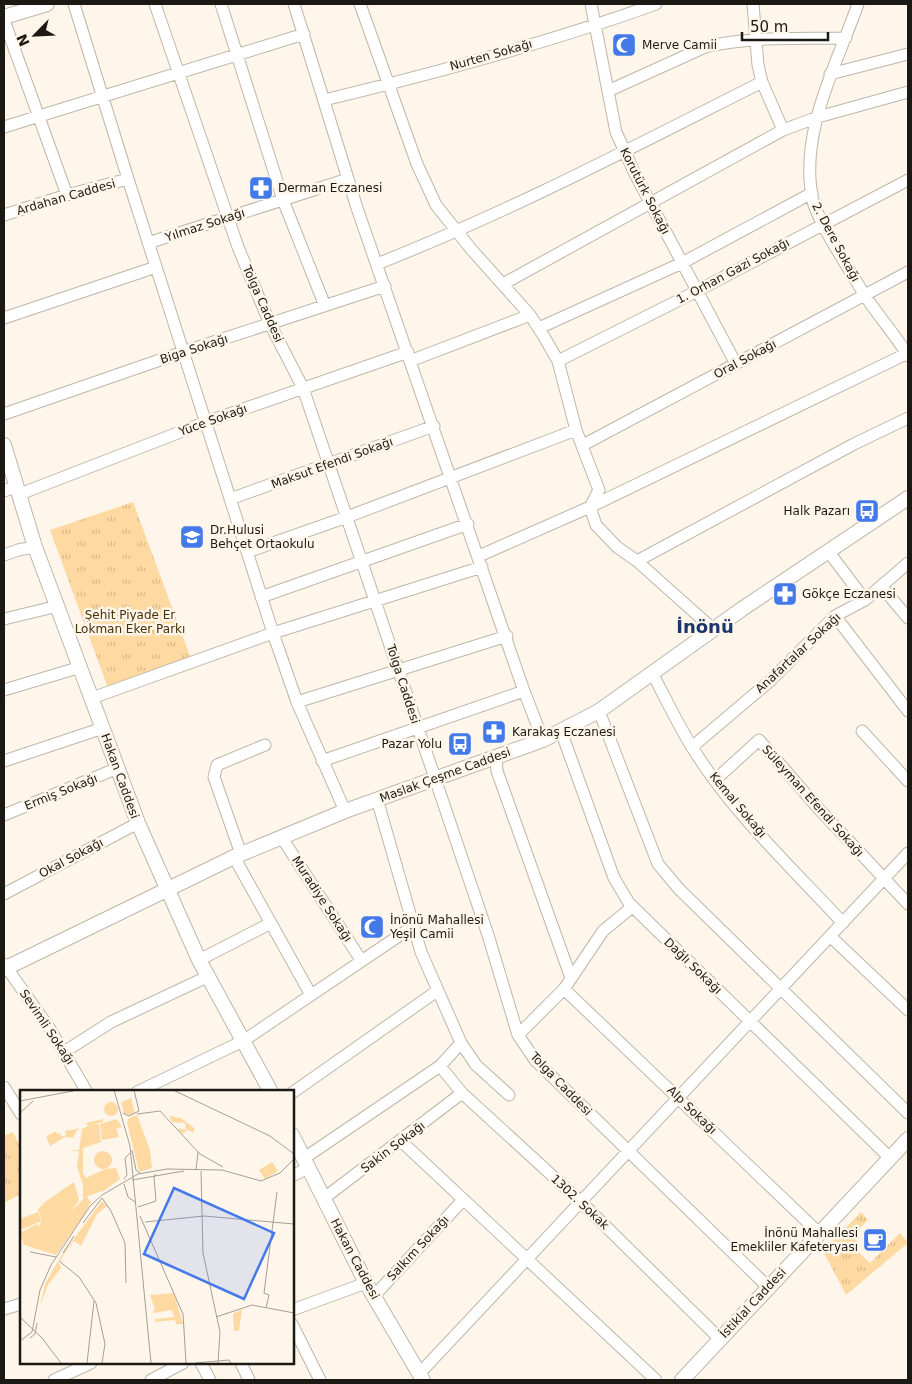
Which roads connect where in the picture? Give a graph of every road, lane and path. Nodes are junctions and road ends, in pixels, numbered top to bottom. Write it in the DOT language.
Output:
graph roads {
  1 [pos="47,4"];
  2 [pos="74,4"];
  3 [pos="155,4"];
  4 [pos="220,4"];
  5 [pos="294,4"];
  6 [pos="360,4"];
  7 [pos="591,4"];
  8 [pos="656,4"];
  9 [pos="753,4"];
  10 [pos="858,4"];
  11 [pos="4,19"];
  12 [pos="594,26"];
  13 [pos="304,34"];
  14 [pos="846,38"];
  15 [pos="756,40"];
  16 [pos="908,54"];
  17 [pos="237,56"];
  18 [pos="180,73"];
  19 [pos="830,74"];
  20 [pos="762,82"];
  21 [pos="389,84"];
  22 [pos="608,91"];
  23 [pos="908,92"];
  24 [pos="102,96"];
  25 [pos="324,100"];
  26 [pos="37,116"];
  27 [pos="818,117"];
  28 [pos="4,127"];
  29 [pos="783,130"];
  30 [pos="624,152"];
  31 [pos="128,179"];
  32 [pos="348,179"];
  33 [pos="908,180"];
  34 [pos="812,192"];
  35 [pos="67,194"];
  36 [pos="283,200"];
  37 [pos="651,205"];
  38 [pos="4,214"];
  39 [pos="228,217"];
  40 [pos="824,223"];
  41 [pos="457,232"];
  42 [pos="148,243"];
  43 [pos="682,263"];
  44 [pos="377,264"];
  45 [pos="156,267"];
  46 [pos="908,272"];
  47 [pos="503,284"];
  48 [pos="385,286"];
  49 [pos="697,291"];
  50 [pos="865,296"];
  51 [pos="324,306"];
  52 [pos="530,315"];
  53 [pos="4,318"];
  54 [pos="270,324"];
  55 [pos="539,328"];
  56 [pos="183,352"];
  57 [pos="908,354"];
  58 [pos="409,357"];
  59 [pos="558,361"];
  60 [pos="736,364"];
  61 [pos="303,388"];
  62 [pos="4,414"];
  63 [pos="908,418"];
  64 [pos="206,422"];
  65 [pos="434,426"];
  66 [pos="576,430"];
  67 [pos="4,445"];
  68 [pos="583,446"];
  69 [pos="329,464"];
  70 [pos="450,476"];
  71 [pos="19,490"];
  72 [pos="4,491"];
  73 [pos="908,498"];
  74 [pos="230,499"];
  75 [pos="590,507"];
  76 [pos="347,517"];
  77 [pos="468,524"];
  78 [pos="35,548"];
  79 [pos="828,551"];
  80 [pos="247,552"];
  81 [pos="4,555"];
  82 [pos="362,560"];
  83 [pos="480,561"];
  84 [pos="637,561"];
  85 [pos="908,563"];
  86 [pos="881,586"];
  87 [pos="261,596"];
  88 [pos="376,600"];
  89 [pos="865,600"];
  90 [pos="58,606"];
  91 [pos="835,616"];
  92 [pos="908,618"];
  93 [pos="4,620"];
  94 [pos="713,629"];
  95 [pos="273,633"];
  96 [pos="507,636"];
  97 [pos="80,667"];
  98 [pos="398,670"];
  99 [pos="652,673"];
  100 [pos="4,690"];
  101 [pos="524,691"];
  102 [pos="92,698"];
  103 [pos="297,702"];
  104 [pos="599,711"];
  105 [pos="908,711"];
  106 [pos="417,727"];
  107 [pos="103,728"];
  108 [pos="561,731"];
  109 [pos="862,731"];
  110 [pos="543,740"];
  111 [pos="265,746"];
  112 [pos="692,747"];
  113 [pos="496,756"];
  114 [pos="4,761"];
  115 [pos="322,761"];
  116 [pos="118,768"];
  117 [pos="434,779"];
  118 [pos="716,780"];
  119 [pos="908,781"];
  120 [pos="377,800"];
  121 [pos="345,811"];
  122 [pos="4,815"];
  123 [pos="138,823"];
  124 [pos="282,838"];
  125 [pos="908,853"];
  126 [pos="238,855"];
  127 [pos="883,879"];
  128 [pos="166,889"];
  129 [pos="4,894"];
  130 [pos="908,904"];
  131 [pos="632,907"];
  132 [pos="271,923"];
  133 [pos="843,923"];
  134 [pos="412,927"];
  135 [pos="831,937"];
  136 [pos="199,960"];
  137 [pos="361,960"];
  138 [pos="5,967"];
  139 [pos="209,976"];
  140 [pos="571,978"];
  141 [pos="564,989"];
  142 [pos="782,990"];
  143 [pos="437,991"];
  144 [pos="311,995"];
  145 [pos="908,1010"];
  146 [pos="750,1022"];
  147 [pos="518,1035"];
  148 [pos="243,1041"];
  149 [pos="461,1043"];
  150 [pos="64,1052"];
  151 [pos="440,1066"];
  152 [pos="4,1088"];
  153 [pos="86,1090"];
  154 [pos="141,1090"];
  155 [pos="270,1090"];
  156 [pos="294,1093"];
  157 [pos="462,1093"];
  158 [pos="509,1095"];
  159 [pos="678,1097"];
  160 [pos="8,1100"];
  161 [pos="20,1113"];
  162 [pos="908,1113"];
  163 [pos="294,1139"];
  164 [pos="908,1139"];
  165 [pos="401,1141"];
  166 [pos="628,1150"];
  167 [pos="890,1158"];
  168 [pos="306,1164"];
  169 [pos="294,1174"];
  170 [pos="323,1199"];
  171 [pos="462,1200"];
  172 [pos="581,1202"];
  173 [pos="819,1233"];
  174 [pos="527,1260"];
  175 [pos="366,1282"];
  176 [pos="768,1287"];
  177 [pos="374,1296"];
  178 [pos="20,1304"];
  179 [pos="4,1309"];
  180 [pos="294,1309"];
  181 [pos="294,1328"];
  182 [pos="720,1339"];
  183 [pos="89,1364"];
  184 [pos="180,1364"];
  185 [pos="202,1364"];
  186 [pos="241,1364"];
  187 [pos="421,1377"];
  188 [pos="54,1380"];
  189 [pos="151,1380"];
  190 [pos="210,1380"];
  191 [pos="248,1380"];
  192 [pos="320,1380"];
  193 [pos="656,1380"];
  194 [pos="682,1380"];
  1 -- 11 [label="street"];
  2 -- 24 [label="street"];
  3 -- 18 [label="street, Tolga Caddesi"];
  4 -- 17 [label="street"];
  5 -- 13 [label="street"];
  6 -- 21 [label="street"];
  7 -- 12 [label="street, Korutürk Sokağı"];
  8 -- 12 [label="street, Nurten Sokağı"];
  9 -- 15 [label="street"];
  10 -- 14 [label="street, 2. Dere Sokağı"];
  11 -- 26 [label="street"];
  12 -- 21 [label="street, Nurten Sokağı"];
  12 -- 22 [label="street, Korutürk Sokağı"];
  13 -- 17 [label="street"];
  13 -- 25 [label="street"];
  14 -- 15 [label="street"];
  14 -- 19 [label="street, 2. Dere Sokağı"];
  15 -- 20 [label="street"];
  15 -- 22 [label="street"];
  16 -- 19 [label="street"];
  17 -- 18 [label="street"];
  17 -- 36 [label="street"];
  18 -- 24 [label="street"];
  18 -- 39 [label="street, Tolga Caddesi"];
  19 -- 27 [label="street, 2. Dere Sokağı"];
  20 -- 29 [label="street"];
  20 -- 30 [label="street"];
  21 -- 25 [label="street, Nurten Sokağı"];
  21 -- 41 [label="street"];
  22 -- 30 [label="street, Korutürk Sokağı"];
  23 -- 27 [label="street"];
  24 -- 26 [label="street"];
  24 -- 31 [label="street"];
  25 -- 32 [label="street"];
  26 -- 28 [label="street"];
  26 -- 35 [label="street"];
  27 -- 29 [label="street"];
  27 -- 34 [label="street, 2. Dere Sokağı"];
  29 -- 37 [label="street"];
  30 -- 37 [label="street, Korutürk Sokağı"];
  30 -- 41 [label="street"];
  31 -- 35 [label="street, Ardahan Caddesi"];
  31 -- 42 [label="street"];
  32 -- 36 [label="street, Yılmaz Sokağı"];
  32 -- 44 [label="street"];
  33 -- 40 [label="street, 1. Orhan Gazi Sokağı"];
  34 -- 40 [label="street, 2. Dere Sokağı"];
  34 -- 43 [label="street"];
  35 -- 38 [label="street, Ardahan Caddesi"];
  36 -- 39 [label="street, Yılmaz Sokağı"];
  36 -- 51 [label="street"];
  37 -- 43 [label="street, Korutürk Sokağı"];
  37 -- 47 [label="street"];
  39 -- 42 [label="street, Yılmaz Sokağı"];
  39 -- 54 [label="street, Tolga Caddesi"];
  40 -- 49 [label="street, 1. Orhan Gazi Sokağı"];
  40 -- 50 [label="street, 2. Dere Sokağı"];
  41 -- 44 [label="street"];
  41 -- 47 [label="street"];
  42 -- 45 [label="street"];
  43 -- 49 [label="street, Korutürk Sokağı"];
  43 -- 55 [label="street"];
  44 -- 48 [label="street"];
  45 -- 53 [label="street"];
  45 -- 56 [label="street"];
  46 -- 50 [label="street, Oral Sokağı"];
  47 -- 52 [label="street"];
  48 -- 51 [label="street, Biga Sokağı"];
  48 -- 58 [label="street"];
  49 -- 59 [label="street, 1. Orhan Gazi Sokağı"];
  49 -- 60 [label="street, Korutürk Sokağı"];
  50 -- 57 [label="street, 2. Dere Sokağı"];
  50 -- 60 [label="street, Oral Sokağı"];
  51 -- 54 [label="street, Biga Sokağı"];
  52 -- 55 [label="street"];
  52 -- 58 [label="street, Yüce Sokağı"];
  54 -- 56 [label="street, Biga Sokağı"];
  54 -- 61 [label="street, Tolga Caddesi"];
  55 -- 59 [label="street"];
  56 -- 62 [label="street, Biga Sokağı"];
  56 -- 64 [label="street"];
  57 -- 75 [label="street"];
  58 -- 61 [label="street, Yüce Sokağı"];
  58 -- 65 [label="street"];
  59 -- 66 [label="street"];
  60 -- 68 [label="street, Oral Sokağı"];
  61 -- 64 [label="street, Yüce Sokağı"];
  61 -- 69 [label="street, Tolga Caddesi"];
  63 -- 84 [label="street"];
  64 -- 71 [label="street, Yüce Sokağı"];
  64 -- 74 [label="street"];
  65 -- 69 [label="street, Maksut Efendi Sokağı"];
  65 -- 70 [label="street"];
  66 -- 68 [label="street"];
  66 -- 70 [label="street"];
  67 -- 71 [label="street, Hakan Caddesi"];
  68 -- 75 [label="street"];
  69 -- 74 [label="street, Maksut Efendi Sokağı"];
  69 -- 76 [label="street, Tolga Caddesi"];
  70 -- 76 [label="street"];
  70 -- 77 [label="street"];
  71 -- 72 [label="street, Yüce Sokağı"];
  71 -- 78 [label="street, Hakan Caddesi"];
  73 -- 79 [label="street, Maslak Çeşme Caddesi"];
  74 -- 80 [label="street"];
  75 -- 83 [label="street"];
  75 -- 84 [label="street"];
  76 -- 80 [label="street"];
  76 -- 82 [label="street, Tolga Caddesi"];
  77 -- 82 [label="street"];
  77 -- 83 [label="street"];
  78 -- 81 [label="street"];
  78 -- 90 [label="street, Hakan Caddesi"];
  79 -- 89 [label="street"];
  79 -- 94 [label="street, Maslak Çeşme Caddesi"];
  80 -- 87 [label="street"];
  82 -- 87 [label="street"];
  82 -- 88 [label="street, Tolga Caddesi"];
  83 -- 88 [label="street"];
  83 -- 96 [label="street"];
  84 -- 94 [label="street"];
  85 -- 86 [label="street, Anafartalar Sokağı"];
  86 -- 89 [label="street, Anafartalar Sokağı"];
  86 -- 92 [label="street"];
  87 -- 95 [label="street"];
  88 -- 95 [label="street"];
  88 -- 98 [label="street, Tolga Caddesi"];
  89 -- 91 [label="street, Anafartalar Sokağı"];
  90 -- 93 [label="street"];
  90 -- 97 [label="street, Hakan Caddesi"];
  91 -- 105 [label="street"];
  91 -- 112 [label="street, Anafartalar Sokağı"];
  94 -- 99 [label="street, Maslak Çeşme Caddesi"];
  95 -- 102 [label="street"];
  95 -- 103 [label="street"];
  96 -- 98 [label="street"];
  96 -- 101 [label="street"];
  97 -- 100 [label="street"];
  97 -- 102 [label="street, Hakan Caddesi"];
  98 -- 103 [label="street"];
  98 -- 106 [label="street, Tolga Caddesi"];
  99 -- 104 [label="street, Maslak Çeşme Caddesi"];
  99 -- 112 [label="street, Kemal Sokağı"];
  101 -- 106 [label="street"];
  101 -- 110 [label="street"];
  102 -- 107 [label="street, Hakan Caddesi"];
  103 -- 115 [label="street"];
  104 -- 108 [label="street, Maslak Çeşme Caddesi"];
  104 -- 142 [label="street"];
  106 -- 115 [label="street"];
  106 -- 117 [label="street, Tolga Caddesi"];
  107 -- 114 [label="street"];
  107 -- 116 [label="street, Hakan Caddesi"];
  108 -- 110 [label="street, Maslak Çeşme Caddesi"];
  108 -- 131 [label="street, Dağlı Sokağı"];
  109 -- 119 [label="street"];
  110 -- 113 [label="street, Maslak Çeşme Caddesi"];
  111 -- 126 [label="street"];
  112 -- 118 [label="street, Kemal Sokağı"];
  113 -- 117 [label="street, Maslak Çeşme Caddesi"];
  113 -- 140 [label="street"];
  115 -- 121 [label="street"];
  116 -- 122 [label="street, Ermiş Sokağı"];
  116 -- 123 [label="street, Hakan Caddesi"];
  117 -- 120 [label="street, Maslak Çeşme Caddesi"];
  117 -- 147 [label="street, Tolga Caddesi"];
  118 -- 127 [label="street, Süleyman Efendi Sokağı"];
  118 -- 133 [label="street, Kemal Sokağı"];
  120 -- 121 [label="street, Maslak Çeşme Caddesi"];
  120 -- 134 [label="street"];
  121 -- 124 [label="street, Maslak Çeşme Caddesi"];
  123 -- 128 [label="street, Hakan Caddesi"];
  123 -- 129 [label="street, Okal Sokağı"];
  124 -- 126 [label="street, Maslak Çeşme Caddesi"];
  124 -- 137 [label="street, Muradiye Sokağı"];
  125 -- 127 [label="street"];
  126 -- 128 [label="street, Maslak Çeşme Caddesi"];
  126 -- 132 [label="street"];
  127 -- 130 [label="street, Süleyman Efendi Sokağı"];
  127 -- 133 [label="street"];
  128 -- 136 [label="street, Hakan Caddesi"];
  128 -- 138 [label="street, Maslak Çeşme Caddesi"];
  131 -- 140 [label="street"];
  131 -- 146 [label="street, Dağlı Sokağı"];
  132 -- 136 [label="street"];
  132 -- 144 [label="street"];
  133 -- 135 [label="street"];
  134 -- 137 [label="street"];
  134 -- 143 [label="street"];
  135 -- 142 [label="street"];
  135 -- 145 [label="street"];
  136 -- 139 [label="street, Hakan Caddesi"];
  137 -- 144 [label="street"];
  138 -- 150 [label="street, Sevimli Sokağı"];
  139 -- 148 [label="street, Hakan Caddesi"];
  139 -- 150 [label="street"];
  140 -- 141 [label="street"];
  141 -- 147 [label="street"];
  141 -- 159 [label="street, Alp Sokağı"];
  142 -- 146 [label="street"];
  142 -- 162 [label="street"];
  143 -- 149 [label="street"];
  143 -- 156 [label="street"];
  144 -- 148 [label="street"];
  146 -- 159 [label="street"];
  146 -- 167 [label="street, Dağlı Sokağı"];
  147 -- 166 [label="street, Tolga Caddesi"];
  148 -- 154 [label="street"];
  148 -- 155 [label="street, Hakan Caddesi"];
  149 -- 151 [label="street"];
  149 -- 158 [label="street"];
  150 -- 153 [label="street, Sevimli Sokağı"];
  151 -- 157 [label="street, 1302. Sokak"];
  151 -- 168 [label="street"];
  152 -- 160 [label="street"];
  157 -- 165 [label="street, Sakin Sokağı"];
  157 -- 172 [label="street, 1302. Sokak"];
  159 -- 166 [label="street"];
  159 -- 173 [label="street, Alp Sokağı"];
  160 -- 161 [label="street"];
  163 -- 168 [label="street, Hakan Caddesi"];
  164 -- 167 [label="street, İstiklal Caddesi"];
  165 -- 170 [label="street, Sakin Sokağı"];
  165 -- 171 [label="street"];
  166 -- 172 [label="street"];
  166 -- 176 [label="street, Tolga Caddesi"];
  167 -- 173 [label="street, İstiklal Caddesi"];
  168 -- 169 [label="street"];
  168 -- 170 [label="street, Hakan Caddesi"];
  170 -- 175 [label="street, Hakan Caddesi"];
  171 -- 174 [label="street"];
  171 -- 177 [label="street, Salkım Sokağı"];
  172 -- 174 [label="street"];
  172 -- 182 [label="street, 1302. Sokak"];
  173 -- 176 [label="street, İstiklal Caddesi"];
  174 -- 187 [label="street"];
  174 -- 193 [label="street"];
  175 -- 177 [label="street, Hakan Caddesi"];
  175 -- 180 [label="street"];
  176 -- 182 [label="street, İstiklal Caddesi"];
  177 -- 187 [label="street, Hakan Caddesi"];
  178 -- 179 [label="street"];
  181 -- 192 [label="street"];
  182 -- 194 [label="street, İstiklal Caddesi"];
  183 -- 188 [label="street"];
  184 -- 189 [label="street"];
  185 -- 190 [label="street"];
  186 -- 191 [label="street"];
}
